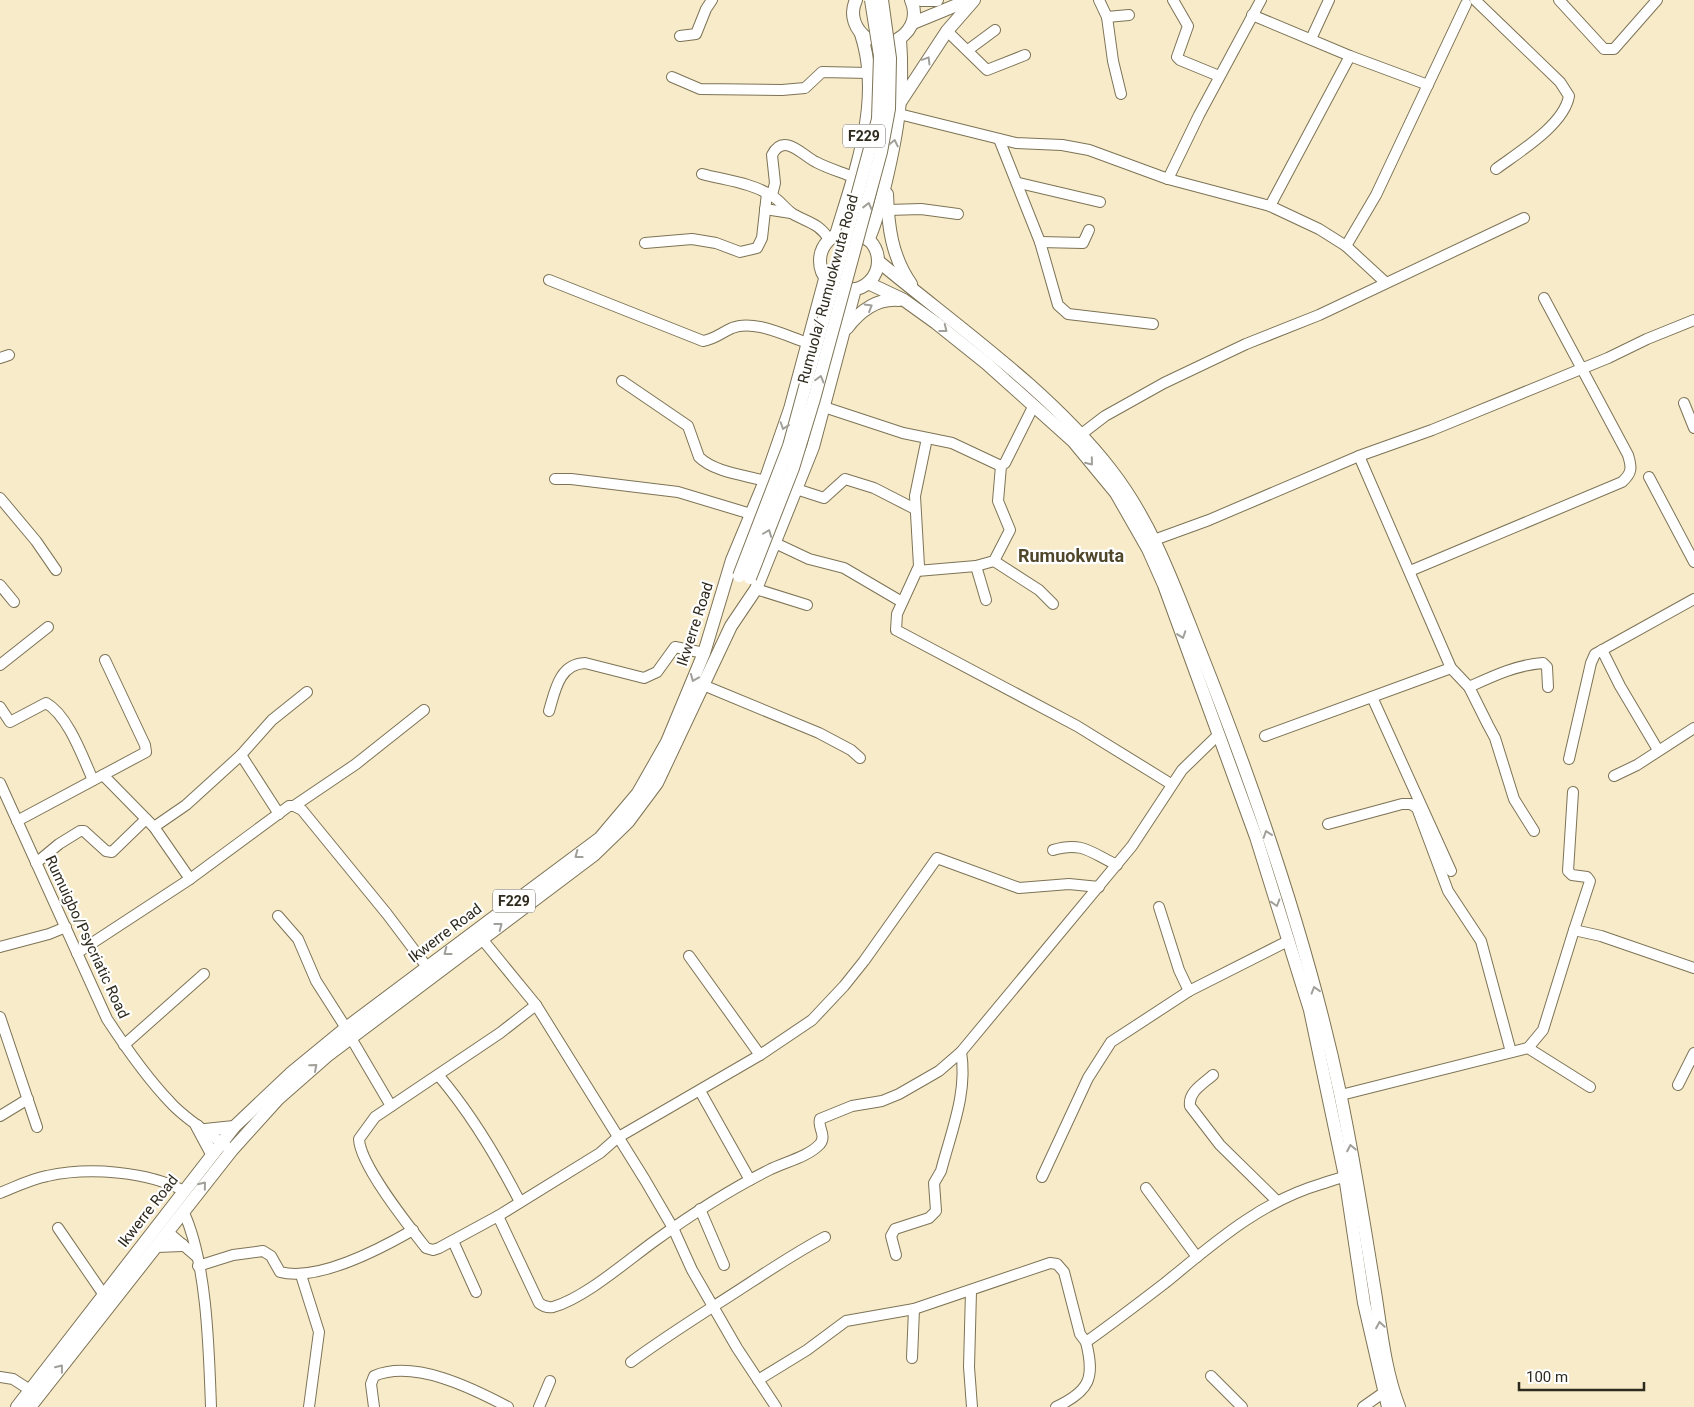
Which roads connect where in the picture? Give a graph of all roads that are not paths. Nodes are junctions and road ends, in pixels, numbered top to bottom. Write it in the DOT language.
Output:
graph roads {
  1 [pos="712,0"];
  2 [pos="856,0"];
  3 [pos="871,0"];
  4 [pos="882,0"];
  5 [pos="911,0"];
  6 [pos="921,0"];
  7 [pos="937,0"];
  8 [pos="969,0"];
  9 [pos="974,0"];
  10 [pos="1099,0"];
  11 [pos="1174,0"];
  12 [pos="1261,0"];
  13 [pos="1329,0"];
  14 [pos="1455,0"];
  15 [pos="1559,0"];
  16 [pos="1656,0"];
  17 [pos="1472,2"];
  18 [pos="1129,15"];
  19 [pos="1252,15"];
  20 [pos="1107,17"];
  21 [pos="913,23"];
  22 [pos="996,30"];
  23 [pos="947,31"];
  24 [pos="862,34"];
  25 [pos="680,36"];
  26 [pos="900,39"];
  27 [pos="1311,39"];
  28 [pos="968,50"];
  29 [pos="1025,55"];
  30 [pos="1350,56"];
  31 [pos="869,73"];
  32 [pos="1219,76"];
  33 [pos="672,77"];
  34 [pos="1428,84"];
  35 [pos="1121,94"];
  36 [pos="900,107"];
  37 [pos="999,139"];
  38 [pos="1496,169"];
  39 [pos="702,174"];
  40 [pos="887,174"];
  41 [pos="853,177"];
  42 [pos="1168,179"];
  43 [pos="1019,183"];
  44 [pos="770,194"];
  45 [pos="1100,202"];
  46 [pos="1270,206"];
  47 [pos="765,209"];
  48 [pos="888,210"];
  49 [pos="791,212"];
  50 [pos="958,214"];
  51 [pos="1524,218"];
  52 [pos="1089,230"];
  53 [pos="833,238"];
  54 [pos="868,240"];
  55 [pos="1040,242"];
  56 [pos="646,243"];
  57 [pos="1346,246"];
  58 [pos="878,261"];
  59 [pos="825,279"];
  60 [pos="548,280"];
  61 [pos="1385,282"];
  62 [pos="868,283"];
  63 [pos="855,289"];
  64 [pos="918,295"];
  65 [pos="1544,298"];
  66 [pos="904,300"];
  67 [pos="1694,320"];
  68 [pos="1153,324"];
  69 [pos="842,334"];
  70 [pos="808,343"];
  71 [pos="1582,367"];
  72 [pos="622,381"];
  73 [pos="1684,403"];
  74 [pos="1034,405"];
  75 [pos="824,407"];
  76 [pos="1694,428"];
  77 [pos="927,438"];
  78 [pos="1077,438"];
  79 [pos="1359,456"];
  80 [pos="1001,466"];
  81 [pos="1649,477"];
  82 [pos="555,479"];
  83 [pos="765,481"];
  84 [pos="796,489"];
  85 [pos="0,498"];
  86 [pos="915,509"];
  87 [pos="750,514"];
  88 [pos="1154,540"];
  89 [pos="775,542"];
  90 [pos="994,561"];
  91 [pos="1694,562"];
  92 [pos="976,566"];
  93 [pos="56,570"];
  94 [pos="917,571"];
  95 [pos="1410,571"];
  96 [pos="748,581"];
  97 [pos="0,585"];
  98 [pos="1694,599"];
  99 [pos="986,600"];
  100 [pos="14,602"];
  101 [pos="902,602"];
  102 [pos="1053,604"];
  103 [pos="807,605"];
  104 [pos="716,618"];
  105 [pos="48,627"];
  106 [pos="1602,650"];
  107 [pos="704,654"];
  108 [pos="105,660"];
  109 [pos="0,665"];
  110 [pos="1451,668"];
  111 [pos="703,686"];
  112 [pos="1468,687"];
  113 [pos="1548,687"];
  114 [pos="308,692"];
  115 [pos="1372,697"];
  116 [pos="0,707"];
  117 [pos="424,710"];
  118 [pos="549,711"];
  119 [pos="1693,732"];
  120 [pos="1217,736"];
  121 [pos="1265,736"];
  122 [pos="1658,750"];
  123 [pos="241,755"];
  124 [pos="860,758"];
  125 [pos="1569,758"];
  126 [pos="103,775"];
  127 [pos="1614,776"];
  128 [pos="93,780"];
  129 [pos="1171,784"];
  130 [pos="0,785"];
  131 [pos="1574,792"];
  132 [pos="294,806"];
  133 [pos="279,814"];
  134 [pos="146,819"];
  135 [pos="17,821"];
  136 [pos="1328,824"];
  137 [pos="154,827"];
  138 [pos="1534,831"];
  139 [pos="1053,850"];
  140 [pos="36,863"];
  141 [pos="1117,865"];
  142 [pos="1451,871"];
  143 [pos="190,879"];
  144 [pos="1099,887"];
  145 [pos="1158,907"];
  146 [pos="278,916"];
  147 [pos="66,927"];
  148 [pos="1574,930"];
  149 [pos="482,939"];
  150 [pos="1288,941"];
  151 [pos="0,947"];
  152 [pos="77,953"];
  153 [pos="689,956"];
  154 [pos="427,967"];
  155 [pos="1694,968"];
  156 [pos="204,974"];
  157 [pos="1189,990"];
  158 [pos="536,1004"];
  159 [pos="0,1017"];
  160 [pos="348,1033"];
  161 [pos="124,1045"];
  162 [pos="1528,1048"];
  163 [pos="961,1052"];
  164 [pos="1511,1052"];
  165 [pos="1694,1053"];
  166 [pos="760,1055"];
  167 [pos="1213,1075"];
  168 [pos="439,1076"];
  169 [pos="1678,1085"];
  170 [pos="1590,1087"];
  171 [pos="700,1090"];
  172 [pos="1341,1095"];
  173 [pos="28,1099"];
  174 [pos="391,1106"];
  175 [pos="0,1116"];
  176 [pos="37,1127"];
  177 [pos="234,1127"];
  178 [pos="201,1128"];
  179 [pos="617,1138"];
  180 [pos="227,1146"];
  181 [pos="212,1154"];
  182 [pos="1350,1176"];
  183 [pos="1042,1177"];
  184 [pos="750,1180"];
  185 [pos="1146,1188"];
  186 [pos="184,1192"];
  187 [pos="0,1193"];
  188 [pos="1277,1201"];
  189 [pos="520,1202"];
  190 [pos="700,1208"];
  191 [pos="184,1213"];
  192 [pos="498,1216"];
  193 [pos="58,1228"];
  194 [pos="673,1228"];
  195 [pos="413,1230"];
  196 [pos="168,1232"];
  197 [pos="825,1236"];
  198 [pos="453,1241"];
  199 [pos="157,1246"];
  200 [pos="182,1246"];
  201 [pos="896,1255"];
  202 [pos="1197,1257"];
  203 [pos="198,1262"];
  204 [pos="724,1265"];
  205 [pos="301,1275"];
  206 [pos="971,1291"];
  207 [pos="476,1292"];
  208 [pos="104,1295"];
  209 [pos="714,1307"];
  210 [pos="914,1309"];
  211 [pos="1086,1342"];
  212 [pos="912,1358"];
  213 [pos="631,1362"];
  214 [pos="1210,1376"];
  215 [pos="0,1377"];
  216 [pos="758,1380"];
  217 [pos="550,1382"];
  218 [pos="1383,1393"];
  219 [pos="34,1401"];
  220 [pos="17,1407"];
  221 [pos="211,1407"];
  222 [pos="309,1407"];
  223 [pos="374,1407"];
  224 [pos="508,1407"];
  225 [pos="539,1407"];
  226 [pos="776,1407"];
  227 [pos="972,1407"];
  228 [pos="1056,1407"];
  229 [pos="1242,1407"];
  230 [pos="1363,1407"];
  231 [pos="1388,1407"];
  232 [pos="1399,1407"];
  1 -- 25 [label="street"];
  2 -- 24 [label="main road, F229"];
  3 -- 96 [label="main road, Rumuola/ Rumuokwuta Road, bridge"];
  96 -- 4 [label="main road, Rumuola/ Rumuokwuta Road, one-way, bridge"];
  5 -- 21 [label="main road"];
  6 -- 7 [label="main road"];
  8 -- 21 [label="main road"];
  9 -- 23 [label="main road"];
  10 -- 20 [label="street"];
  11 -- 32 [label="street"];
  12 -- 19 [label="street"];
  13 -- 27 [label="street"];
  14 -- 17 [label="street"];
  15 -- 16 [label="street"];
  17 -- 34 [label="street"];
  17 -- 38 [label="street"];
  18 -- 20 [label="street"];
  19 -- 27 [label="street"];
  19 -- 32 [label="street"];
  20 -- 35 [label="street"];
  21 -- 26 [label="main road"];
  22 -- 28 [label="street"];
  23 -- 28 [label="street"];
  36 -- 23 [label="main road, one-way"];
  24 -- 26 [label="main road"];
  24 -- 31 [label="main road, F229"];
  26 -- 36 [label="main road, F229"];
  27 -- 30 [label="street"];
  28 -- 29 [label="street"];
  30 -- 34 [label="street"];
  30 -- 46 [label="street"];
  31 -- 33 [label="street"];
  31 -- 41 [label="main road, F229"];
  32 -- 42 [label="street"];
  34 -- 57 [label="street"];
  36 -- 37 [label="street"];
  40 -- 36 [label="main road, F229, one-way"];
  37 -- 42 [label="street"];
  37 -- 43 [label="street"];
  39 -- 44 [label="street"];
  40 -- 48 [label="main road"];
  40 -- 54 [label="main road, F229"];
  41 -- 44 [label="street"];
  41 -- 53 [label="main road, F229"];
  42 -- 46 [label="street"];
  43 -- 45 [label="street"];
  43 -- 55 [label="street"];
  44 -- 47 [label="street"];
  44 -- 49 [label="street"];
  46 -- 57 [label="street"];
  47 -- 49 [label="street"];
  47 -- 56 [label="street"];
  48 -- 50 [label="street"];
  48 -- 64 [label="main road"];
  49 -- 53 [label="street"];
  51 -- 61 [label="street"];
  52 -- 55 [label="street"];
  53 -- 54 [label="main road"];
  53 -- 59 [label="main road"];
  54 -- 58 [label="main road"];
  55 -- 68 [label="street"];
  57 -- 61 [label="street"];
  58 -- 62 [label="main road"];
  58 -- 64 [label="main road"];
  59 -- 63 [label="main road"];
  59 -- 70 [label="main road, Ikwerre Road / F229"];
  60 -- 70 [label="street"];
  61 -- 78 [label="street"];
  62 -- 63 [label="main road"];
  62 -- 66 [label="main road"];
  63 -- 69 [label="main road"];
  64 -- 78 [label="main road"];
  65 -- 71 [label="street"];
  69 -- 66 [label="main road, one-way"];
  66 -- 74 [label="main road, one-way"];
  67 -- 71 [label="street"];
  69 -- 75 [label="main road"];
  70 -- 83 [label="main road, Ikwerre Road / F229, one-way"];
  71 -- 79 [label="street"];
  71 -- 95 [label="street"];
  72 -- 83 [label="street"];
  73 -- 76 [label="street"];
  74 -- 78 [label="main road"];
  74 -- 80 [label="street"];
  75 -- 77 [label="street"];
  75 -- 84 [label="main road"];
  77 -- 80 [label="street"];
  77 -- 86 [label="street"];
  78 -- 88 [label="main road"];
  78 -- 120 [label="main road, one-way"];
  79 -- 88 [label="street"];
  79 -- 95 [label="street"];
  80 -- 90 [label="street"];
  81 -- 91 [label="street"];
  82 -- 87 [label="street"];
  83 -- 87 [label="main road, Ikwerre Road / F229"];
  84 -- 86 [label="street"];
  84 -- 89 [label="main road"];
  85 -- 93 [label="street"];
  86 -- 94 [label="street"];
  87 -- 104 [label="main road, Ikwerre Road / F229"];
  172 -- 88 [label="main road, one-way"];
  89 -- 96 [label="main road"];
  89 -- 101 [label="street"];
  90 -- 92 [label="street"];
  90 -- 102 [label="street"];
  92 -- 94 [label="street"];
  92 -- 99 [label="street"];
  94 -- 101 [label="street"];
  95 -- 110 [label="street"];
  96 -- 103 [label="street"];
  96 -- 104 [label="main road"];
  96 -- 111 [label="main road, Ikwerre Road / F229"];
  97 -- 100 [label="street"];
  98 -- 106 [label="street"];
  101 -- 129 [label="street"];
  104 -- 107 [label="main road, Ikwerre Road / F229"];
  105 -- 109 [label="street"];
  106 -- 122 [label="street"];
  106 -- 125 [label="street"];
  107 -- 118 [label="street"];
  107 -- 154 [label="main road, Ikwerre Road / F229, one-way"];
  108 -- 126 [label="street"];
  110 -- 112 [label="street"];
  110 -- 115 [label="street"];
  111 -- 124 [label="street"];
  149 -- 111 [label="main road, Ikwerre Road / F229, one-way"];
  112 -- 113 [label="street"];
  112 -- 138 [label="street"];
  114 -- 123 [label="street"];
  115 -- 121 [label="street"];
  115 -- 142 [label="street"];
  116 -- 128 [label="street"];
  117 -- 132 [label="street"];
  119 -- 122 [label="street"];
  120 -- 129 [label="street"];
  120 -- 150 [label="main road, one-way"];
  122 -- 127 [label="street"];
  123 -- 133 [label="street"];
  123 -- 137 [label="street"];
  126 -- 128 [label="street"];
  126 -- 134 [label="street"];
  128 -- 135 [label="street"];
  129 -- 141 [label="street"];
  130 -- 135 [label="street, Rumuigbo/Psycriatic Road"];
  131 -- 148 [label="street"];
  132 -- 133 [label="street"];
  132 -- 154 [label="street"];
  133 -- 143 [label="street"];
  134 -- 137 [label="street"];
  134 -- 140 [label="street"];
  135 -- 140 [label="street, Rumuigbo/Psycriatic Road"];
  136 -- 164 [label="street"];
  137 -- 143 [label="street"];
  139 -- 141 [label="street"];
  140 -- 147 [label="street, Rumuigbo/Psycriatic Road"];
  141 -- 144 [label="street"];
  143 -- 152 [label="street"];
  144 -- 163 [label="street"];
  144 -- 166 [label="street"];
  145 -- 157 [label="street"];
  146 -- 160 [label="street"];
  147 -- 151 [label="street"];
  147 -- 152 [label="street, Rumuigbo/Psycriatic Road"];
  148 -- 155 [label="street"];
  148 -- 162 [label="street"];
  149 -- 158 [label="street"];
  149 -- 160 [label="main road, Ikwerre Road / F229"];
  150 -- 157 [label="street"];
  150 -- 182 [label="main road"];
  152 -- 161 [label="street, Rumuigbo/Psycriatic Road"];
  153 -- 166 [label="street"];
  154 -- 160 [label="main road, Ikwerre Road / F229"];
  156 -- 161 [label="street"];
  157 -- 183 [label="street"];
  158 -- 168 [label="street"];
  158 -- 179 [label="street"];
  159 -- 173 [label="street"];
  160 -- 174 [label="street"];
  160 -- 177 [label="main road, Ikwerre Road / F229"];
  180 -- 160 [label="main road, Ikwerre Road / F229, one-way"];
  161 -- 178 [label="street, Rumuigbo/Psycriatic Road"];
  162 -- 164 [label="street"];
  162 -- 170 [label="street"];
  163 -- 184 [label="street"];
  163 -- 201 [label="street"];
  164 -- 172 [label="street"];
  165 -- 169 [label="street"];
  166 -- 171 [label="street"];
  167 -- 188 [label="street"];
  168 -- 174 [label="street"];
  168 -- 189 [label="street"];
  171 -- 179 [label="street"];
  171 -- 184 [label="street"];
  182 -- 172 [label="main road, one-way"];
  173 -- 175 [label="street"];
  173 -- 176 [label="street"];
  174 -- 195 [label="street"];
  177 -- 178 [label="main road"];
  177 -- 180 [label="main road, Ikwerre Road / F229"];
  178 -- 180 [label="street, Rumuigbo/Psycriatic Road"];
  178 -- 181 [label="main road"];
  179 -- 189 [label="street"];
  179 -- 194 [label="street"];
  180 -- 181 [label="main road, Ikwerre Road / F229"];
  191 -- 180 [label="main road, Ikwerre Road / F229, one-way"];
  181 -- 186 [label="main road, Ikwerre Road / F229"];
  182 -- 188 [label="street"];
  182 -- 218 [label="main road"];
  232 -- 182 [label="main road, one-way"];
  184 -- 190 [label="street"];
  185 -- 202 [label="street"];
  186 -- 187 [label="street"];
  186 -- 208 [label="main road, Ikwerre Road / F229"];
  188 -- 202 [label="street"];
  189 -- 192 [label="street"];
  190 -- 194 [label="street"];
  190 -- 204 [label="street"];
  191 -- 196 [label="main road, Ikwerre Road / F229"];
  191 -- 203 [label="street"];
  192 -- 194 [label="street"];
  192 -- 198 [label="street"];
  193 -- 208 [label="street"];
  194 -- 209 [label="street"];
  195 -- 198 [label="street"];
  195 -- 205 [label="street"];
  196 -- 199 [label="main road, Ikwerre Road / F229"];
  196 -- 200 [label="street"];
  197 -- 209 [label="street"];
  198 -- 207 [label="street"];
  199 -- 200 [label="main road"];
  219 -- 199 [label="main road, Ikwerre Road / F229, one-way"];
  200 -- 203 [label="street"];
  202 -- 211 [label="street"];
  203 -- 205 [label="street"];
  203 -- 221 [label="street"];
  205 -- 222 [label="street"];
  206 -- 210 [label="street"];
  206 -- 211 [label="street"];
  206 -- 227 [label="street"];
  208 -- 219 [label="main road, Ikwerre Road / F229"];
  209 -- 213 [label="street"];
  209 -- 216 [label="street"];
  210 -- 212 [label="street"];
  210 -- 216 [label="street"];
  211 -- 228 [label="street"];
  214 -- 229 [label="street"];
  215 -- 219 [label="street"];
  216 -- 226 [label="street"];
  217 -- 225 [label="street"];
  218 -- 230 [label="street"];
  218 -- 231 [label="main road"];
  219 -- 220 [label="main road, Ikwerre Road / F229"];
  223 -- 224 [label="street"];
}
